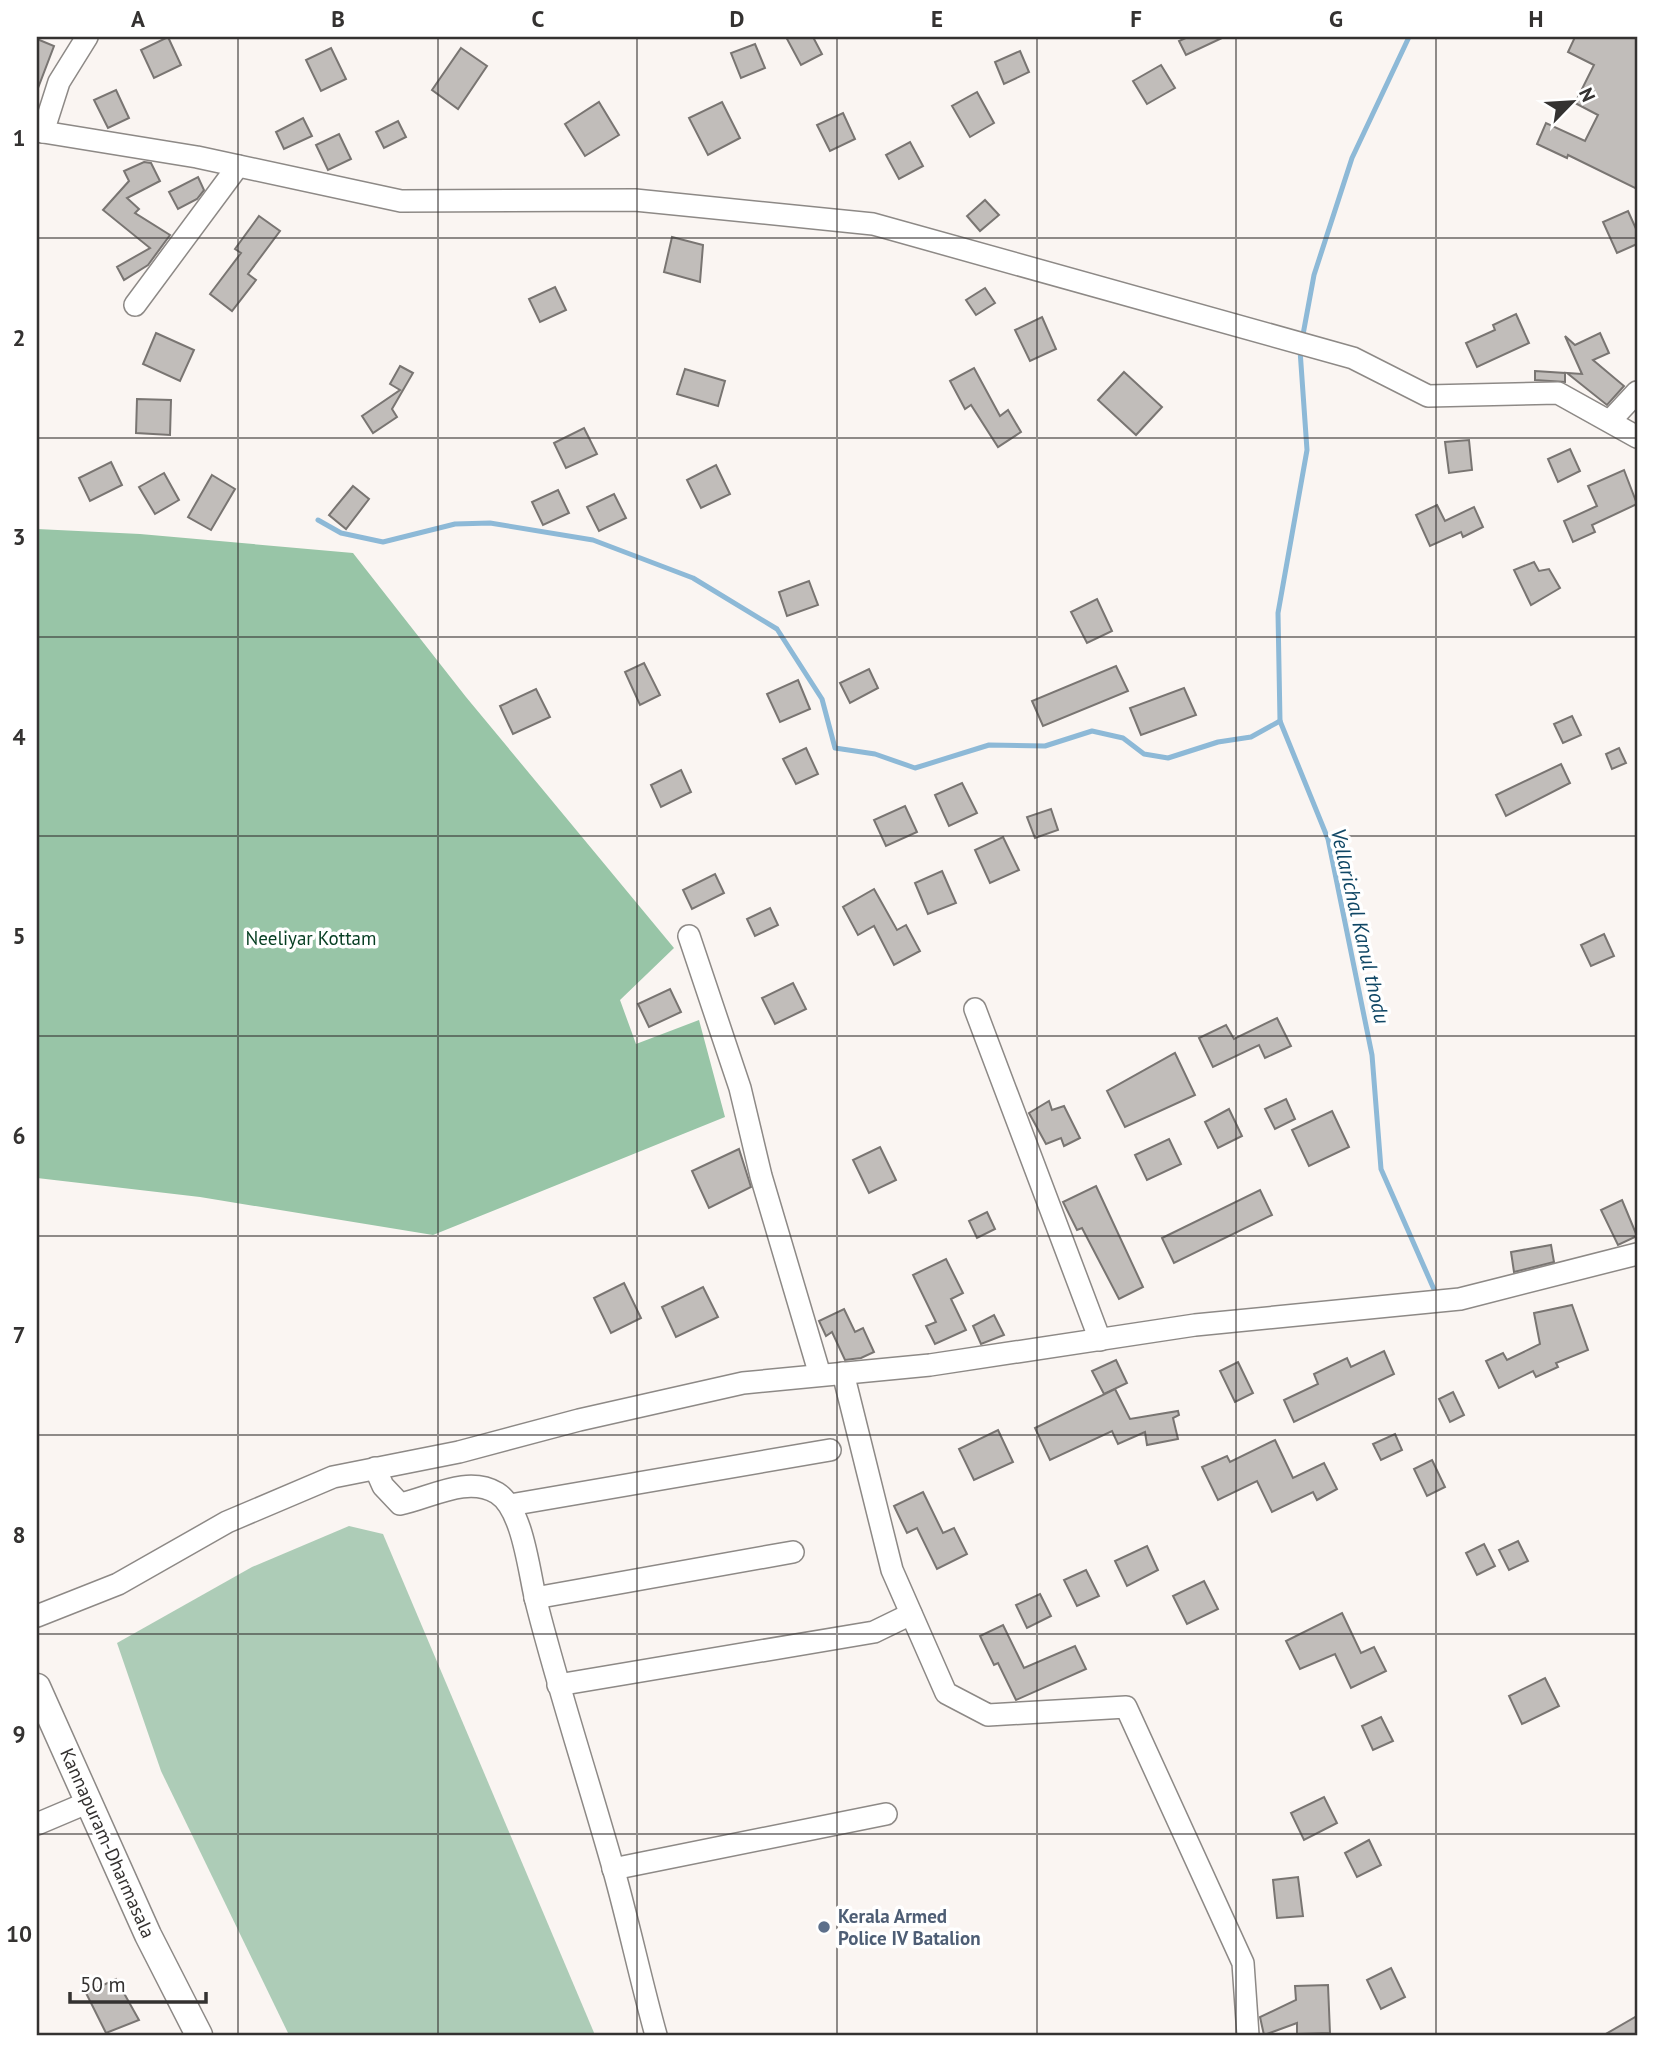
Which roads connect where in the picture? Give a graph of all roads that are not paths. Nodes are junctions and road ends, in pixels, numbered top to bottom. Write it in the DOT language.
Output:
graph roads {
  1 [pos="87,37"];
  2 [pos="40,132"];
  3 [pos="238,166"];
  4 [pos="135,304"];
  5 [pos="1637,392"];
  6 [pos="1611,421"];
  7 [pos="1637,437"];
  8 [pos="689,936"];
  9 [pos="975,1009"];
  10 [pos="1637,1254"];
  11 [pos="1100,1340"];
  12 [pos="843,1373"];
  13 [pos="820,1375"];
  14 [pos="830,1451"];
  15 [pos="375,1468"];
  16 [pos="510,1505"];
  17 [pos="793,1552"];
  18 [pos="535,1598"];
  19 [pos="911,1614"];
  20 [pos="37,1616"];
  21 [pos="558,1685"];
  22 [pos="37,1687"];
  23 [pos="89,1802"];
  24 [pos="886,1814"];
  25 [pos="37,1824"];
  26 [pos="613,1869"];
  27 [pos="199,2035"];
  28 [pos="656,2035"];
  29 [pos="1248,2035"];
  1 -- 2 [label="street"];
  2 -- 3 [label="street"];
  3 -- 4 [label="street"];
  3 -- 6 [label="street"];
  5 -- 6 [label="street"];
  6 -- 7 [label="street"];
  8 -- 13 [label="street"];
  9 -- 11 [label="street"];
  10 -- 11 [label="street"];
  11 -- 12 [label="street"];
  12 -- 13 [label="street"];
  12 -- 19 [label="street"];
  13 -- 15 [label="street"];
  14 -- 16 [label="street"];
  15 -- 16 [label="street"];
  15 -- 20 [label="street"];
  16 -- 18 [label="street"];
  17 -- 18 [label="street"];
  18 -- 21 [label="street"];
  19 -- 21 [label="street"];
  19 -- 29 [label="street"];
  21 -- 26 [label="street"];
  22 -- 23 [label="main road, Kannapuram-Dharmasala"];
  23 -- 25 [label="street"];
  23 -- 27 [label="main road, Kannapuram-Dharmasala"];
  24 -- 26 [label="street"];
  26 -- 28 [label="street"];
}
